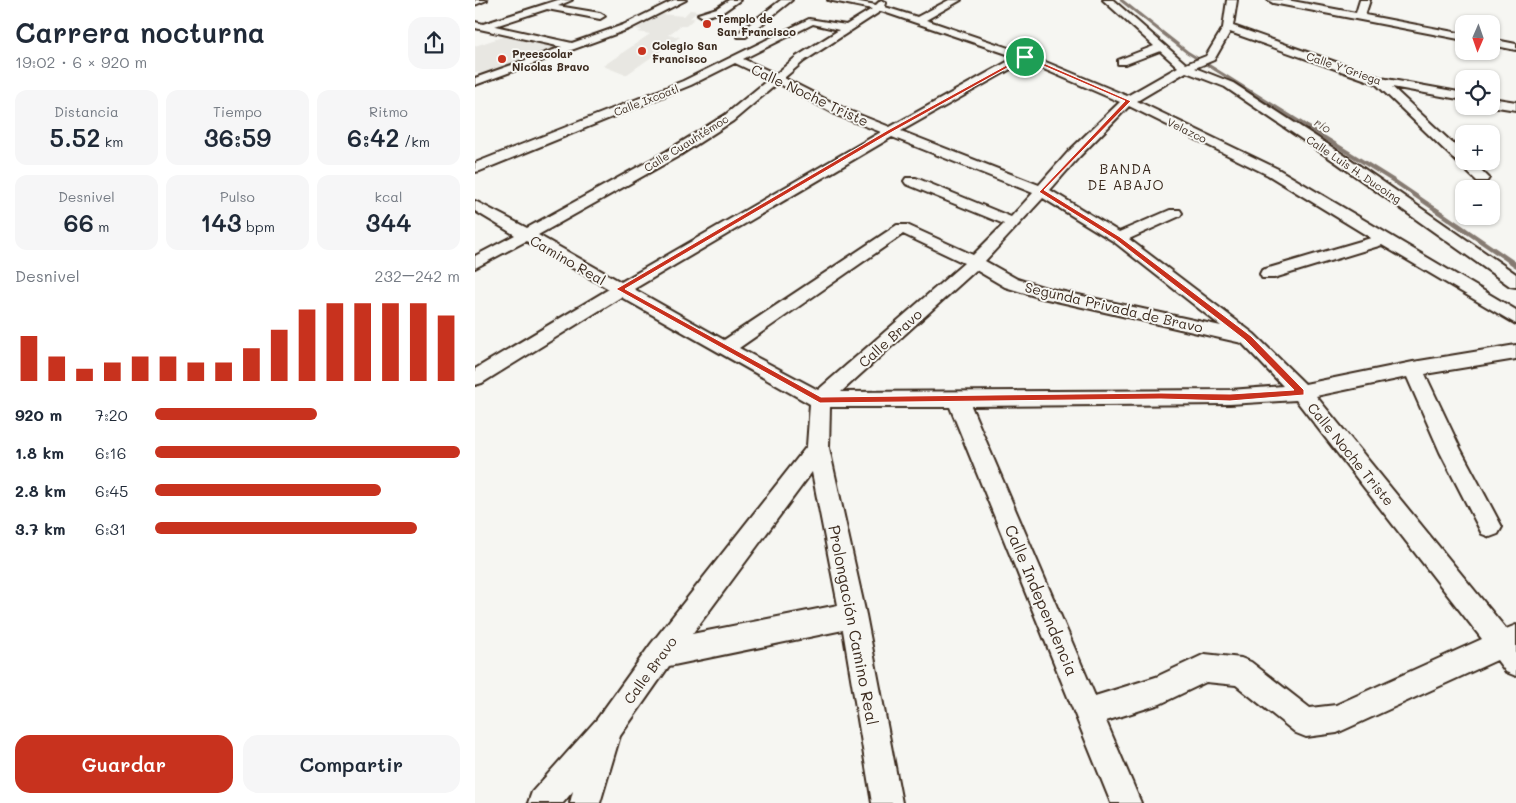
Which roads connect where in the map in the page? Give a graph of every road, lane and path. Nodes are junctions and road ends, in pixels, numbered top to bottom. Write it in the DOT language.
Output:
graph roads {
  1 [pos="482,0"];
  2 [pos="567,0"];
  3 [pos="681,0"];
  4 [pos="735,0"];
  5 [pos="787,0"];
  6 [pos="833,0"];
  7 [pos="956,0"];
  8 [pos="1108,0"];
  9 [pos="1232,0"];
  10 [pos="1273,0"];
  11 [pos="1365,0"];
  12 [pos="475,2"];
  13 [pos="881,4"];
  14 [pos="546,7"];
  15 [pos="703,14"];
  16 [pos="600,16"];
  17 [pos="1360,17"];
  18 [pos="919,20"];
  19 [pos="478,27"];
  20 [pos="845,28"];
  21 [pos="1228,28"];
  22 [pos="742,35"];
  23 [pos="1455,35"];
  24 [pos="1500,44"];
  25 [pos="572,46"];
  26 [pos="1516,47"];
  27 [pos="1159,48"];
  28 [pos="1025,57"];
  29 [pos="733,58"];
  30 [pos="1122,62"];
  31 [pos="1187,68"];
  32 [pos="776,78"];
  33 [pos="1379,81"];
  34 [pos="475,82"];
  35 [pos="1455,95"];
  36 [pos="1129,101"];
  37 [pos="1500,103"];
  38 [pos="1516,106"];
  39 [pos="890,131"];
  40 [pos="475,168"];
  41 [pos="1482,178"];
  42 [pos="911,181"];
  43 [pos="1041,190"];
  44 [pos="475,205"];
  45 [pos="1175,213"];
  46 [pos="1014,224"];
  47 [pos="525,235"];
  48 [pos="1118,238"];
  49 [pos="1383,239"];
  50 [pos="975,262"];
  51 [pos="475,263"];
  52 [pos="1268,274"];
  53 [pos="1516,282"];
  54 [pos="619,289"];
  55 [pos="1516,318"];
  56 [pos="1248,338"];
  57 [pos="725,349"];
  58 [pos="1516,352"];
  59 [pos="1413,369"];
  60 [pos="475,378"];
  61 [pos="1301,392"];
  62 [pos="957,398"];
  63 [pos="820,400"];
  64 [pos="817,448"];
  65 [pos="1490,526"];
  66 [pos="853,615"];
  67 [pos="1512,648"];
  68 [pos="661,654"];
  69 [pos="1089,712"];
  70 [pos="607,729"];
  71 [pos="543,803"];
  72 [pos="585,803"];
  73 [pos="887,803"];
  74 [pos="1126,803"];
  1 -- 12 [label="street"];
  2 -- 14 [label="street"];
  3 -- 25 [label="street"];
  4 -- 15 [label="street"];
  5 -- 22 [label="street"];
  6 -- 13 [label="street, Velazco"];
  7 -- 18 [label="street"];
  8 -- 27 [label="street, Calle Luis H. Ducoing"];
  9 -- 21 [label="street, Calle Bravo"];
  10 -- 17 [label="street"];
  11 -- 17 [label="street"];
  13 -- 18 [label="street, Velazco"];
  13 -- 20 [label="street, Calle Cuauhtémoc"];
  14 -- 16 [label="street"];
  14 -- 19 [label="street"];
  17 -- 23 [label="street"];
  18 -- 28 [label="street, Velazco"];
  19 -- 25 [label="street"];
  20 -- 29 [label="street, Calle Ixcoatl"];
  20 -- 32 [label="street, Calle Cuauhtémoc"];
  21 -- 31 [label="street, Calle Bravo"];
  21 -- 33 [label="street, Calle Y Griega"];
  24 -- 26 [label="street"];
  25 -- 34 [label="street"];
  27 -- 30 [label="street"];
  27 -- 31 [label="street, Calle Luis H. Ducoing"];
  28 -- 36 [label="street, Velazco"];
  28 -- 39 [label="street"];
  29 -- 32 [label="street, Calle Noche Triste"];
  29 -- 40 [label="street, Calle Ixcoatl"];
  31 -- 36 [label="street, Calle Bravo"];
  31 -- 53 [label="street, Calle Luis H. Ducoing"];
  32 -- 39 [label="street, Calle Noche Triste"];
  32 -- 47 [label="street, Calle Cuauhtémoc"];
  33 -- 35 [label="street, Calle Y Griega"];
  33 -- 41 [label="street"];
  36 -- 43 [label="street, Calle Bravo"];
  36 -- 49 [label="street, Velazco"];
  37 -- 38 [label="street"];
  39 -- 43 [label="street, Calle Noche Triste"];
  39 -- 54 [label="street"];
  42 -- 46 [label="street"];
  43 -- 46 [label="street, Calle Bravo"];
  43 -- 48 [label="street, Calle Noche Triste"];
  44 -- 47 [label="street, Camino Real"];
  45 -- 48 [label="street"];
  46 -- 50 [label="street, Calle Bravo"];
  47 -- 51 [label="street, Calle Cuauhtémoc"];
  47 -- 54 [label="street, Camino Real"];
  48 -- 56 [label="street, Calle Noche Triste"];
  49 -- 52 [label="street"];
  49 -- 55 [label="street, Velazco"];
  50 -- 56 [label="street, Segunda Privada de Bravo"];
  50 -- 57 [label="street, Segunda Privada de Bravo"];
  50 -- 63 [label="street, Calle Bravo"];
  54 -- 57 [label="street, Camino Real"];
  54 -- 60 [label="street"];
  56 -- 61 [label="street, Calle Noche Triste"];
  57 -- 63 [label="street, Camino Real"];
  58 -- 59 [label="street"];
  59 -- 61 [label="street"];
  59 -- 65 [label="street"];
  61 -- 62 [label="street"];
  61 -- 67 [label="street, Calle Noche Triste"];
  62 -- 63 [label="street"];
  62 -- 69 [label="street, Calle Independencia"];
  63 -- 64 [label="street"];
  64 -- 66 [label="street, Prolongación Camino Real"];
  64 -- 68 [label="street, Calle Bravo"];
  66 -- 68 [label="street"];
  66 -- 73 [label="street, Prolongación Camino Real"];
  67 -- 69 [label="street"];
  68 -- 70 [label="street, Calle Bravo"];
  69 -- 74 [label="street, Calle Independencia"];
  70 -- 71 [label="street"];
  70 -- 72 [label="street"];
}
